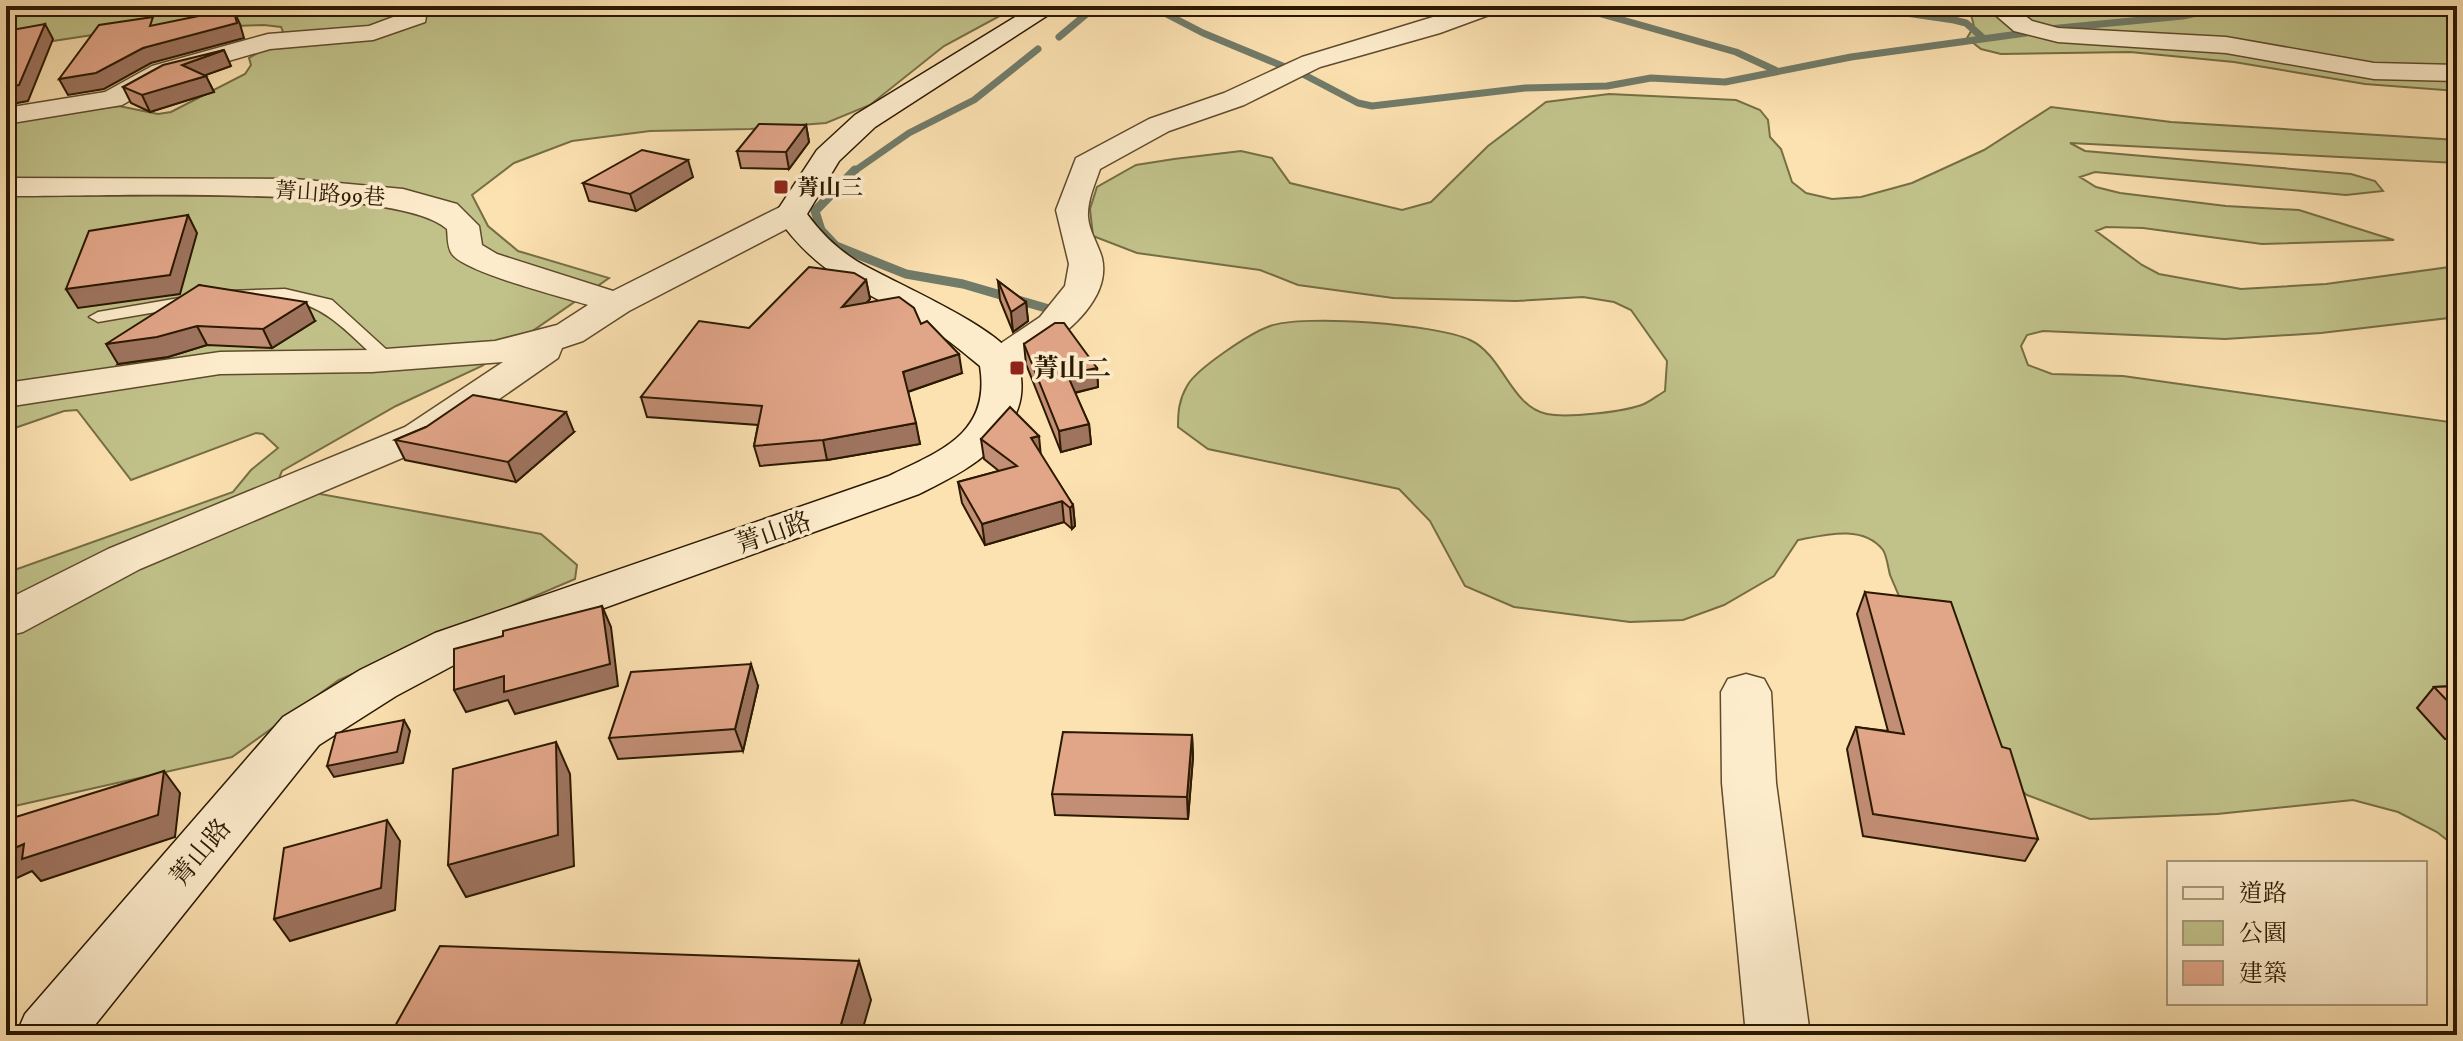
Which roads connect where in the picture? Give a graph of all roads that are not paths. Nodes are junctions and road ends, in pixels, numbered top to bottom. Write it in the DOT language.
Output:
graph roads {
  1 [pos="416,6"];
  2 [pos="1050,6"];
  3 [pos="1492,6"];
  4 [pos="1997,6"];
  5 [pos="2457,73"];
  6 [pos="6,116"];
  7 [pos="6,187"];
  8 [pos="791,214"];
  9 [pos="616,303"];
  10 [pos="98,317"];
  11 [pos="570,333"];
  12 [pos="389,360"];
  13 [pos="998,362"];
  14 [pos="6,395"];
  15 [pos="6,620"];
  16 [pos="1746,692"];
  17 [pos="48,1035"];
  18 [pos="1778,1035"];
  1 -- 6 [label="street"];
  2 -- 8 [label="street"];
  3 -- 13 [label="street"];
  4 -- 5 [label="street"];
  7 -- 9 [label="street, 菁山路99巷"];
  8 -- 9 [label="street"];
  8 -- 13 [label="street"];
  9 -- 11 [label="street"];
  10 -- 12 [label="lane"];
  11 -- 12 [label="street"];
  11 -- 15 [label="street"];
  12 -- 14 [label="street"];
  13 -- 17 [label="street, 菁山路"];
  16 -- 18 [label="street"];
}
